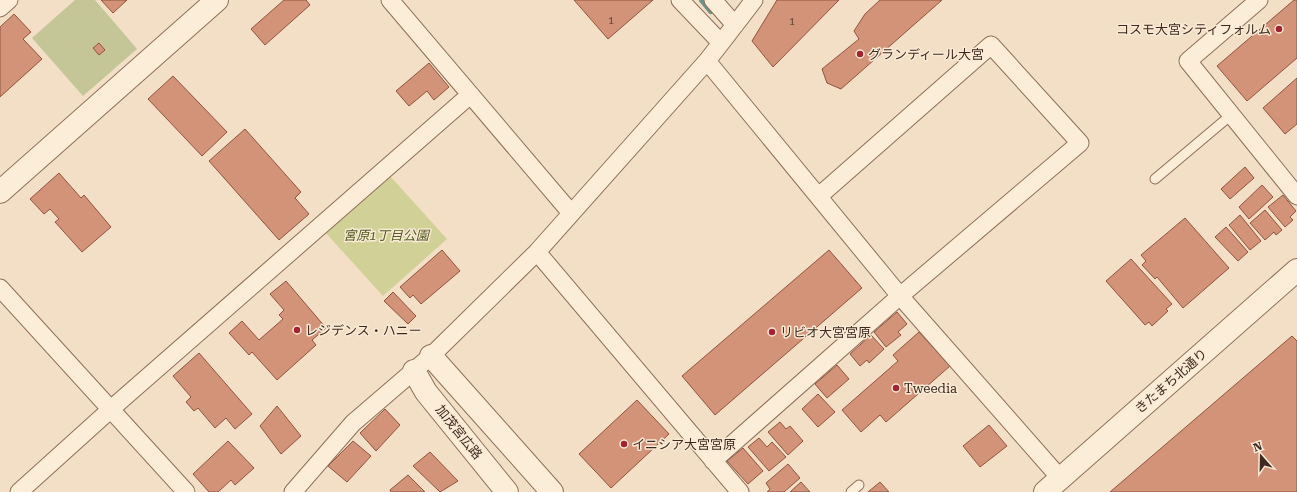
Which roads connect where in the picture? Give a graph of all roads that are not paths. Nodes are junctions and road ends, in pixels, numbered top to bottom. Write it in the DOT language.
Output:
graph roads {
  1 [pos="9,0"];
  2 [pos="218,0"];
  3 [pos="390,0"];
  4 [pos="680,0"];
  5 [pos="713,0"];
  6 [pos="754,0"];
  7 [pos="1259,0"];
  8 [pos="0,8"];
  9 [pos="735,25"];
  10 [pos="721,44"];
  11 [pos="708,61"];
  12 [pos="470,95"];
  13 [pos="1231,115"];
  14 [pos="1155,179"];
  15 [pos="0,192"];
  16 [pos="819,196"];
  17 [pos="1297,196"];
  18 [pos="571,213"];
  19 [pos="537,252"];
  20 [pos="1297,270"];
  21 [pos="0,288"];
  22 [pos="900,296"];
  23 [pos="431,356"];
  24 [pos="414,371"];
  25 [pos="111,409"];
  26 [pos="713,461"];
  27 [pos="859,485"];
  28 [pos="1053,485"];
  29 [pos="19,492"];
  30 [pos="186,492"];
  31 [pos="293,492"];
  32 [pos="507,492"];
  33 [pos="552,492"];
  34 [pos="740,492"];
  35 [pos="851,492"];
  1 -- 8 [label="street"];
  2 -- 15 [label="street"];
  3 -- 12 [label="street"];
  4 -- 10 [label="street"];
  5 -- 9 [label="street"];
  6 -- 9 [label="street"];
  7 -- 13 [label="street"];
  9 -- 10 [label="street"];
  10 -- 11 [label="street"];
  11 -- 16 [label="street"];
  11 -- 18 [label="street"];
  12 -- 18 [label="street"];
  12 -- 25 [label="street"];
  13 -- 14 [label="lane"];
  13 -- 17 [label="street"];
  16 -- 22 [label="street"];
  16 -- 22 [label="street"];
  18 -- 19 [label="street"];
  19 -- 23 [label="street"];
  19 -- 26 [label="street"];
  20 -- 28 [label="street, きたまち北通り"];
  21 -- 25 [label="street"];
  22 -- 26 [label="street"];
  22 -- 28 [label="street"];
  23 -- 24 [label="street"];
  23 -- 33 [label="street"];
  24 -- 31 [label="street"];
  24 -- 32 [label="street, 加茂宮広路"];
  25 -- 29 [label="street"];
  25 -- 30 [label="street"];
  26 -- 34 [label="street"];
  27 -- 35 [label="lane"];
}
